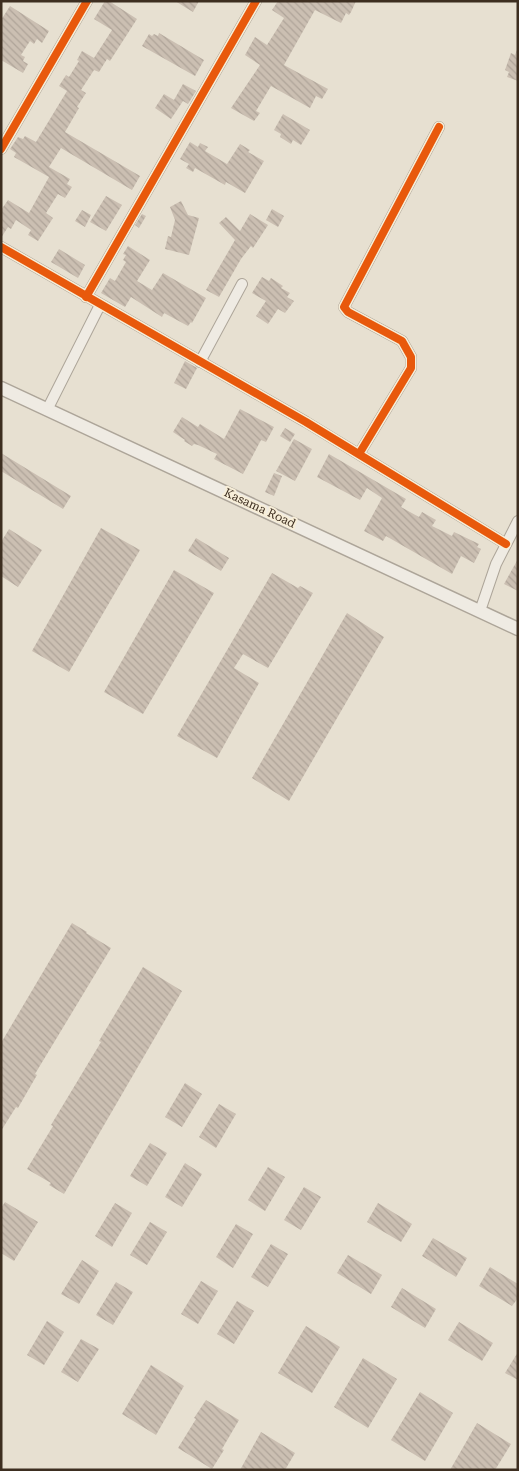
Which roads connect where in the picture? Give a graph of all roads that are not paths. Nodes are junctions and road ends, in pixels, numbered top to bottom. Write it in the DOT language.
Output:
graph roads {
  1 [pos="87,1"];
  2 [pos="256,1"];
  3 [pos="439,127"];
  4 [pos="1,149"];
  5 [pos="1,247"];
  6 [pos="242,284"];
  7 [pos="86,297"];
  8 [pos="100,305"];
  9 [pos="200,362"];
  10 [pos="1,388"];
  11 [pos="47,410"];
  12 [pos="359,454"];
  13 [pos="518,521"];
  14 [pos="506,544"];
  15 [pos="480,611"];
  16 [pos="518,629"];
  1 -- 4 [label="street"];
  2 -- 7 [label="street"];
  3 -- 12 [label="street"];
  5 -- 7 [label="street"];
  6 -- 9 [label="street"];
  7 -- 8 [label="street"];
  8 -- 9 [label="street"];
  8 -- 11 [label="street"];
  9 -- 12 [label="street"];
  10 -- 11 [label="street, Kasama Road"];
  11 -- 15 [label="street, Kasama Road"];
  12 -- 14 [label="street"];
  13 -- 14 [label="street"];
  14 -- 15 [label="street"];
  15 -- 16 [label="street, Kasama Road"];
}
